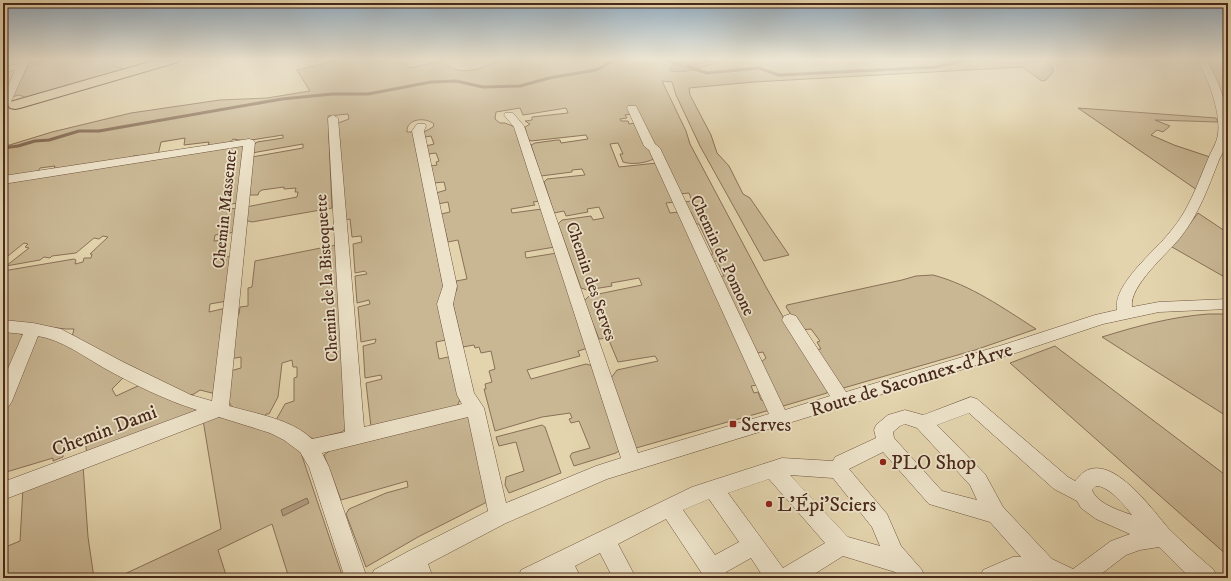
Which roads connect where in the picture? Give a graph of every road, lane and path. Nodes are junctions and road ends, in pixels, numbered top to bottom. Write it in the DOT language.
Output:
graph roads {
  1 [pos="13,86"];
  2 [pos="80,86"];
  3 [pos="1214,86"];
  4 [pos="7,107"];
  5 [pos="632,108"];
  6 [pos="509,115"];
  7 [pos="333,118"];
  8 [pos="1226,123"];
  9 [pos="421,126"];
  10 [pos="3,180"];
  11 [pos="1228,304"];
  12 [pos="1126,313"];
  13 [pos="790,320"];
  14 [pos="3,326"];
  15 [pos="33,329"];
  16 [pos="842,400"];
  17 [pos="3,401"];
  18 [pos="475,408"];
  19 [pos="220,409"];
  20 [pos="780,418"];
  21 [pos="923,423"];
  22 [pos="355,437"];
  23 [pos="886,442"];
  24 [pos="310,448"];
  25 [pos="632,463"];
  26 [pos="772,469"];
  27 [pos="838,470"];
  28 [pos="712,489"];
  29 [pos="3,492"];
  30 [pos="1084,495"];
  31 [pos="669,507"];
  32 [pos="996,514"];
  33 [pos="499,516"];
  34 [pos="1162,537"];
  35 [pos="604,540"];
  36 [pos="754,545"];
  37 [pos="841,545"];
  38 [pos="1044,566"];
  39 [pos="419,568"];
  40 [pos="565,570"];
  41 [pos="907,570"];
  42 [pos="714,574"];
  43 [pos="356,578"];
  44 [pos="382,578"];
  45 [pos="529,578"];
  46 [pos="625,578"];
  47 [pos="778,578"];
  48 [pos="788,578"];
  49 [pos="991,578"];
  50 [pos="1069,578"];
  51 [pos="1078,578"];
  52 [pos="1206,578"];
  1 -- 4 [label="street"];
  2 -- 4 [label="main road"];
  3 -- 8 [label="street"];
  5 -- 20 [label="street, Chemin de Pomone"];
  6 -- 25 [label="street, Chemin des Serves"];
  7 -- 22 [label="street, Chemin de la Bistoquette"];
  8 -- 12 [label="street"];
  9 -- 18 [label="street"];
  10 -- 19 [label="street, Chemin Massenet"];
  11 -- 12 [label="street, Route de Saconnex-d'Arve"];
  12 -- 16 [label="street, Route de Saconnex-d'Arve"];
  13 -- 16 [label="street"];
  14 -- 15 [label="street"];
  15 -- 17 [label="street"];
  15 -- 19 [label="street"];
  16 -- 20 [label="street, Route de Saconnex-d'Arve"];
  18 -- 22 [label="street"];
  18 -- 33 [label="street"];
  19 -- 24 [label="street"];
  19 -- 29 [label="street, Chemin Dami"];
  20 -- 25 [label="street, Route de Saconnex-d'Arve"];
  21 -- 23 [label="street"];
  21 -- 30 [label="street"];
  21 -- 32 [label="street"];
  22 -- 24 [label="street"];
  23 -- 27 [label="street"];
  23 -- 32 [label="street"];
  24 -- 43 [label="street"];
  25 -- 33 [label="street, Route de Saconnex-d'Arve"];
  26 -- 27 [label="street"];
  26 -- 28 [label="street"];
  26 -- 37 [label="street"];
  27 -- 41 [label="street"];
  28 -- 31 [label="street"];
  28 -- 36 [label="street"];
  30 -- 34 [label="street"];
  30 -- 34 [label="street"];
  31 -- 35 [label="street"];
  31 -- 42 [label="street"];
  32 -- 38 [label="street"];
  33 -- 39 [label="street, Route de Saconnex-d'Arve"];
  34 -- 51 [label="street"];
  34 -- 52 [label="street"];
  35 -- 40 [label="street"];
  35 -- 46 [label="street"];
  36 -- 42 [label="street"];
  36 -- 47 [label="street"];
  37 -- 41 [label="street"];
  37 -- 48 [label="street"];
  38 -- 49 [label="street"];
  38 -- 50 [label="street"];
  39 -- 44 [label="street, Route de Saconnex-d'Arve"];
  40 -- 45 [label="street"];
}
